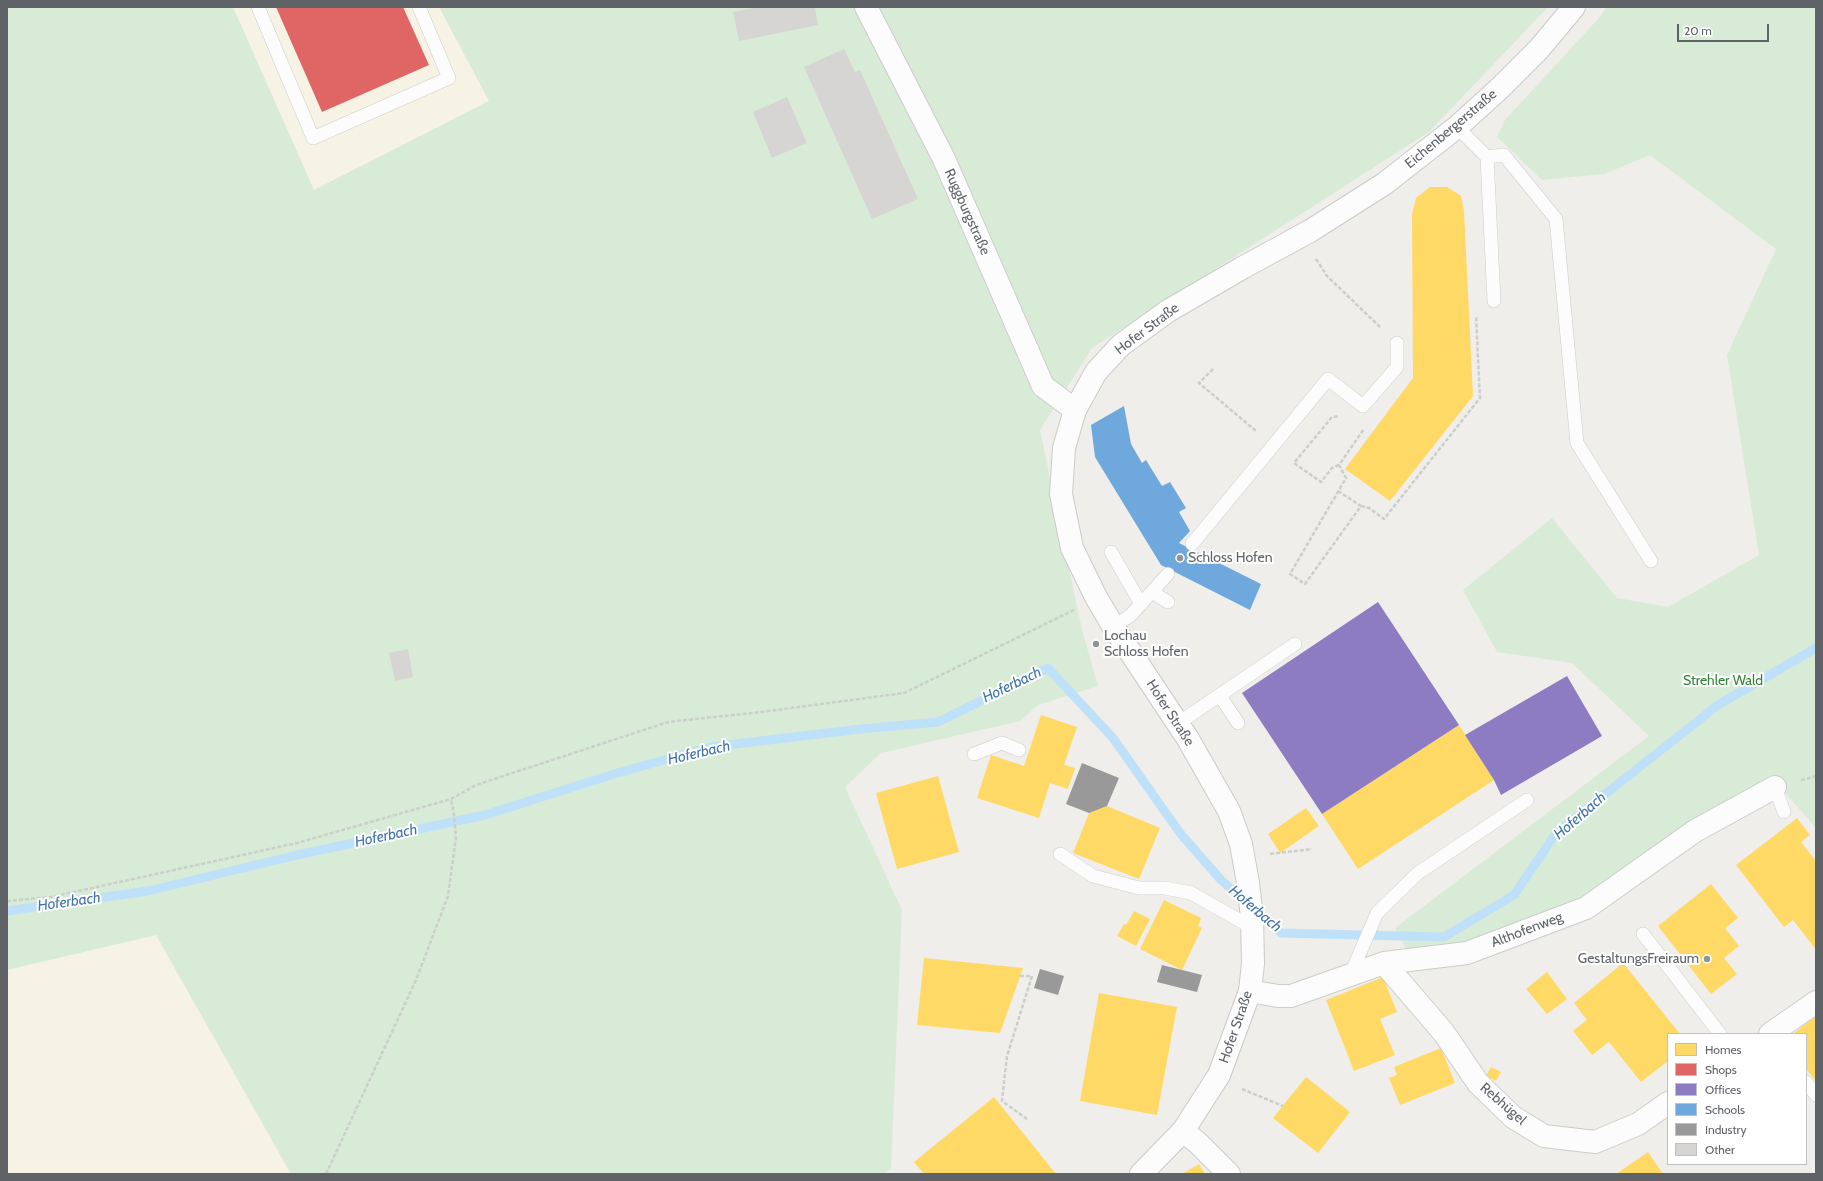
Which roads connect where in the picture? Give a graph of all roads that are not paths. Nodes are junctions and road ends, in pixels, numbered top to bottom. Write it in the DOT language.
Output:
graph roads {
  1 [pos="258,7"];
  2 [pos="420,7"];
  3 [pos="866,7"];
  4 [pos="1574,7"];
  5 [pos="1457,127"];
  6 [pos="1487,156"];
  7 [pos="1310,231"];
  8 [pos="1494,301"];
  9 [pos="1398,343"];
  10 [pos="1075,410"];
  11 [pos="1192,544"];
  12 [pos="1110,552"];
  13 [pos="1651,561"];
  14 [pos="1168,574"];
  15 [pos="1152,592"];
  16 [pos="1168,602"];
  17 [pos="1141,604"];
  18 [pos="1113,626"];
  19 [pos="1295,644"];
  20 [pos="1224,690"];
  21 [pos="1238,723"];
  22 [pos="1177,724"];
  23 [pos="1020,750"];
  24 [pos="974,754"];
  25 [pos="1775,787"];
  26 [pos="1527,800"];
  27 [pos="1784,812"];
  28 [pos="1060,854"];
  29 [pos="1252,922"];
  30 [pos="1643,934"];
  31 [pos="1384,963"];
  32 [pos="1350,976"];
  33 [pos="1250,991"];
  34 [pos="1816,1002"];
  35 [pos="1719,1033"];
  36 [pos="1771,1033"];
  37 [pos="1807,1083"];
  38 [pos="1816,1095"];
  39 [pos="1667,1104"];
  40 [pos="1183,1131"];
  41 [pos="1140,1174"];
  42 [pos="1229,1174"];
  1 -- 2 [label="lane"];
  3 -- 10 [label="street, Ruggburgstraße"];
  4 -- 5 [label="street, Eichenbergerstraße"];
  5 -- 6 [label="lane"];
  5 -- 7 [label="street, Eichenbergerstraße"];
  6 -- 8 [label="lane"];
  6 -- 13 [label="lane"];
  7 -- 10 [label="street, Hofer Straße"];
  9 -- 11 [label="lane"];
  10 -- 18 [label="street, Hofer Straße"];
  12 -- 17 [label="lane"];
  14 -- 15 [label="lane"];
  15 -- 16 [label="lane"];
  15 -- 17 [label="lane"];
  17 -- 18 [label="lane"];
  18 -- 22 [label="street, Hofer Straße"];
  19 -- 20 [label="lane"];
  20 -- 21 [label="lane"];
  20 -- 22 [label="lane"];
  22 -- 29 [label="street, Hofer Straße"];
  23 -- 24 [label="lane"];
  25 -- 27 [label="lane"];
  25 -- 31 [label="street, Althofenweg"];
  26 -- 32 [label="lane"];
  28 -- 29 [label="lane"];
  29 -- 33 [label="street, Hofer Straße"];
  30 -- 35 [label="lane"];
  31 -- 32 [label="street, Althofenweg"];
  31 -- 39 [label="street, Rebhügel"];
  32 -- 33 [label="street, Althofenweg"];
  33 -- 40 [label="street, Hofer Straße"];
  34 -- 36 [label="street"];
  37 -- 38 [label="lane"];
  40 -- 41 [label="street, Hofer Straße"];
  40 -- 42 [label="street"];
}
